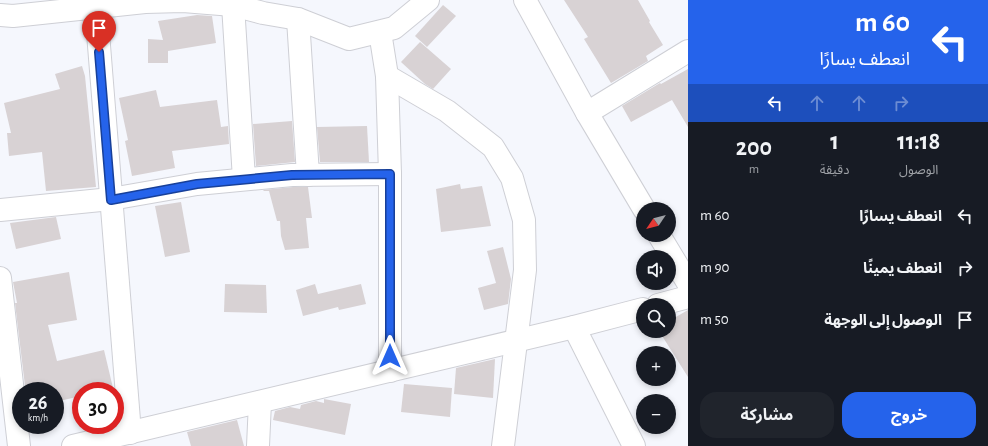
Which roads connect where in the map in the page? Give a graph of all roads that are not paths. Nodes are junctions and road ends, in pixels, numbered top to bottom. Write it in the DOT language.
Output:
graph roads {
  1 [pos="428,0"];
  2 [pos="525,0"];
  3 [pos="52,5"];
  4 [pos="233,5"];
  5 [pos="96,8"];
  6 [pos="0,15"];
  7 [pos="298,19"];
  8 [pos="380,32"];
  9 [pos="688,51"];
  10 [pos="388,76"];
  11 [pos="587,113"];
  12 [pos="390,174"];
  13 [pos="308,175"];
  14 [pos="244,180"];
  15 [pos="111,200"];
  16 [pos="640,202"];
  17 [pos="0,210"];
  18 [pos="664,242"];
  19 [pos="0,278"];
  20 [pos="688,283"];
  21 [pos="688,297"];
  22 [pos="676,300"];
  23 [pos="636,311"];
  24 [pos="574,328"];
  25 [pos="516,341"];
  26 [pos="390,371"];
  27 [pos="260,402"];
  28 [pos="130,433"];
  29 [pos="19,446"];
  30 [pos="73,446"];
  31 [pos="258,446"];
  32 [pos="503,446"];
  33 [pos="634,446"];
  1 -- 8 [label="street"];
  2 -- 11 [label="street"];
  3 -- 5 [label="street"];
  3 -- 6 [label="street"];
  4 -- 5 [label="street"];
  4 -- 7 [label="street"];
  4 -- 14 [label="street"];
  5 -- 15 [label="street"];
  7 -- 8 [label="street"];
  7 -- 13 [label="street"];
  8 -- 10 [label="street"];
  9 -- 11 [label="street"];
  10 -- 12 [label="street"];
  10 -- 25 [label="street"];
  11 -- 16 [label="street"];
  12 -- 13 [label="street"];
  12 -- 26 [label="street"];
  13 -- 14 [label="street"];
  14 -- 15 [label="street"];
  15 -- 17 [label="street"];
  15 -- 28 [label="street"];
  18 -- 20 [label="street"];
  19 -- 29 [label="street"];
  21 -- 22 [label="street"];
  23 -- 24 [label="street"];
  24 -- 25 [label="street"];
  24 -- 33 [label="street"];
  25 -- 26 [label="street"];
  25 -- 32 [label="street"];
  26 -- 27 [label="street"];
  27 -- 28 [label="street"];
  27 -- 31 [label="street"];
  28 -- 30 [label="street"];
}
